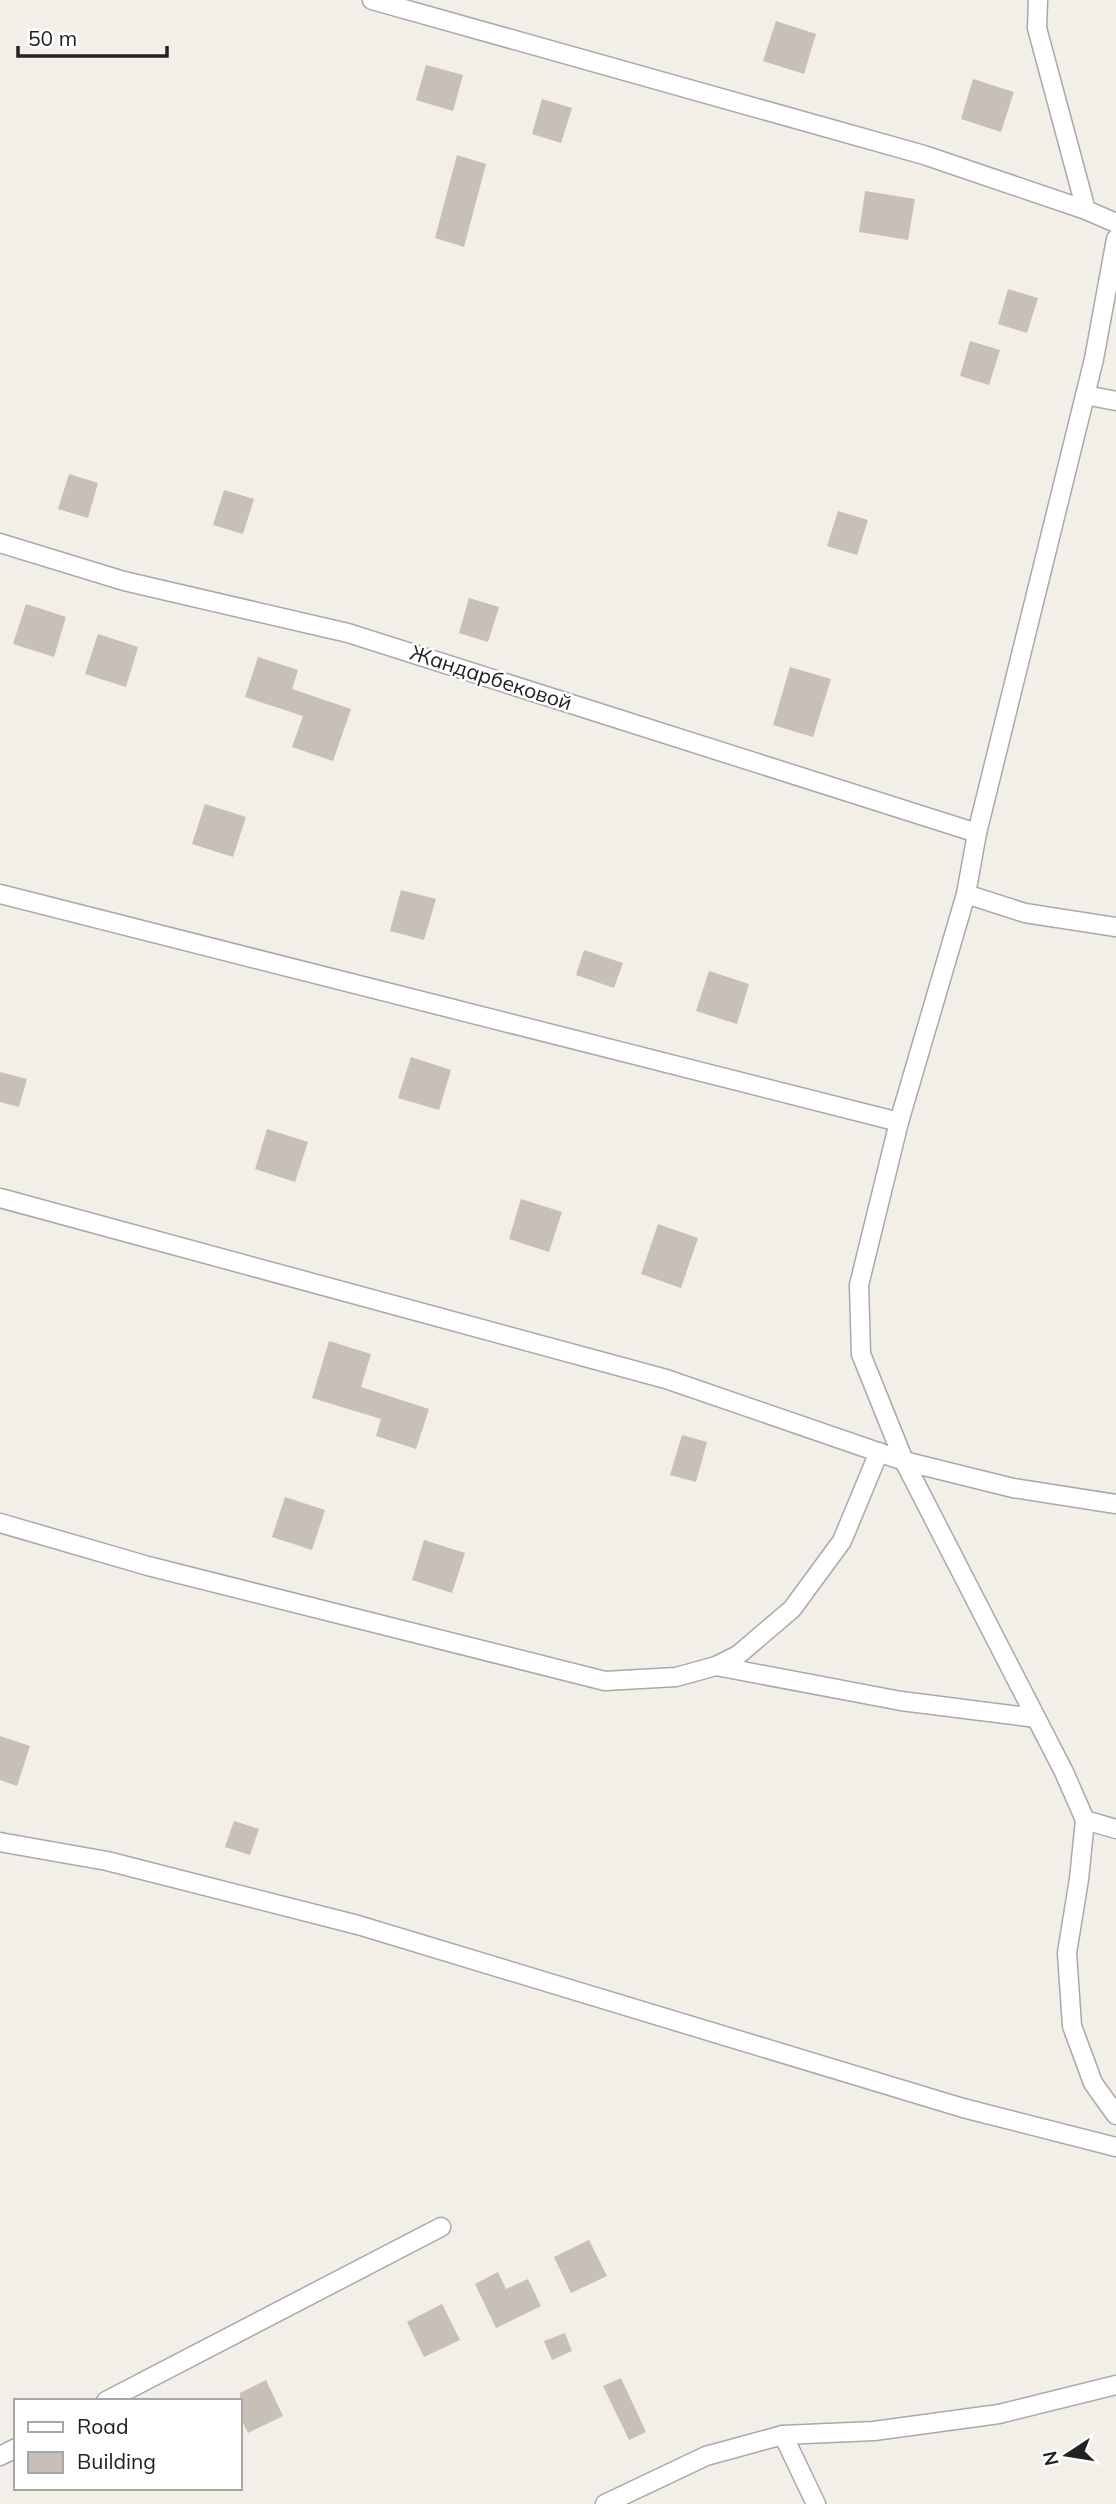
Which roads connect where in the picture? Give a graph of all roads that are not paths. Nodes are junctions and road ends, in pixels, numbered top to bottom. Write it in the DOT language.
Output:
graph roads {
  1 [pos="372,0"];
  2 [pos="1038,0"];
  3 [pos="1086,210"];
  4 [pos="1116,223"];
  5 [pos="1116,239"];
  6 [pos="1084,396"];
  7 [pos="1116,401"];
  8 [pos="0,543"];
  9 [pos="977,833"];
  10 [pos="0,894"];
  11 [pos="966,894"];
  12 [pos="1116,927"];
  13 [pos="900,1122"];
  14 [pos="0,1198"];
  15 [pos="879,1452"];
  16 [pos="904,1461"];
  17 [pos="1116,1504"];
  18 [pos="0,1523"];
  19 [pos="716,1666"];
  20 [pos="1036,1718"];
  21 [pos="1085,1820"];
  22 [pos="1116,1829"];
  23 [pos="0,1842"];
  24 [pos="1116,2115"];
  25 [pos="1116,2147"];
  26 [pos="441,2227"];
  27 [pos="1116,2385"];
  28 [pos="110,2399"];
  29 [pos="783,2435"];
  30 [pos="605,2504"];
  31 [pos="816,2504"];
  1 -- 3 [label="street"];
  2 -- 3 [label="street"];
  3 -- 4 [label="street"];
  5 -- 6 [label="street"];
  6 -- 7 [label="street"];
  6 -- 9 [label="street"];
  8 -- 9 [label="street, Жандарбековой"];
  9 -- 11 [label="street"];
  10 -- 13 [label="street"];
  11 -- 12 [label="street"];
  11 -- 13 [label="street"];
  13 -- 16 [label="street"];
  14 -- 15 [label="street"];
  15 -- 16 [label="street"];
  15 -- 19 [label="street"];
  16 -- 17 [label="street"];
  16 -- 20 [label="street"];
  18 -- 19 [label="street"];
  19 -- 20 [label="street"];
  20 -- 21 [label="street"];
  21 -- 22 [label="street"];
  21 -- 24 [label="street"];
  23 -- 25 [label="street"];
  26 -- 28 [label="street"];
  27 -- 29 [label="street"];
  29 -- 30 [label="street"];
  29 -- 31 [label="street"];
}
